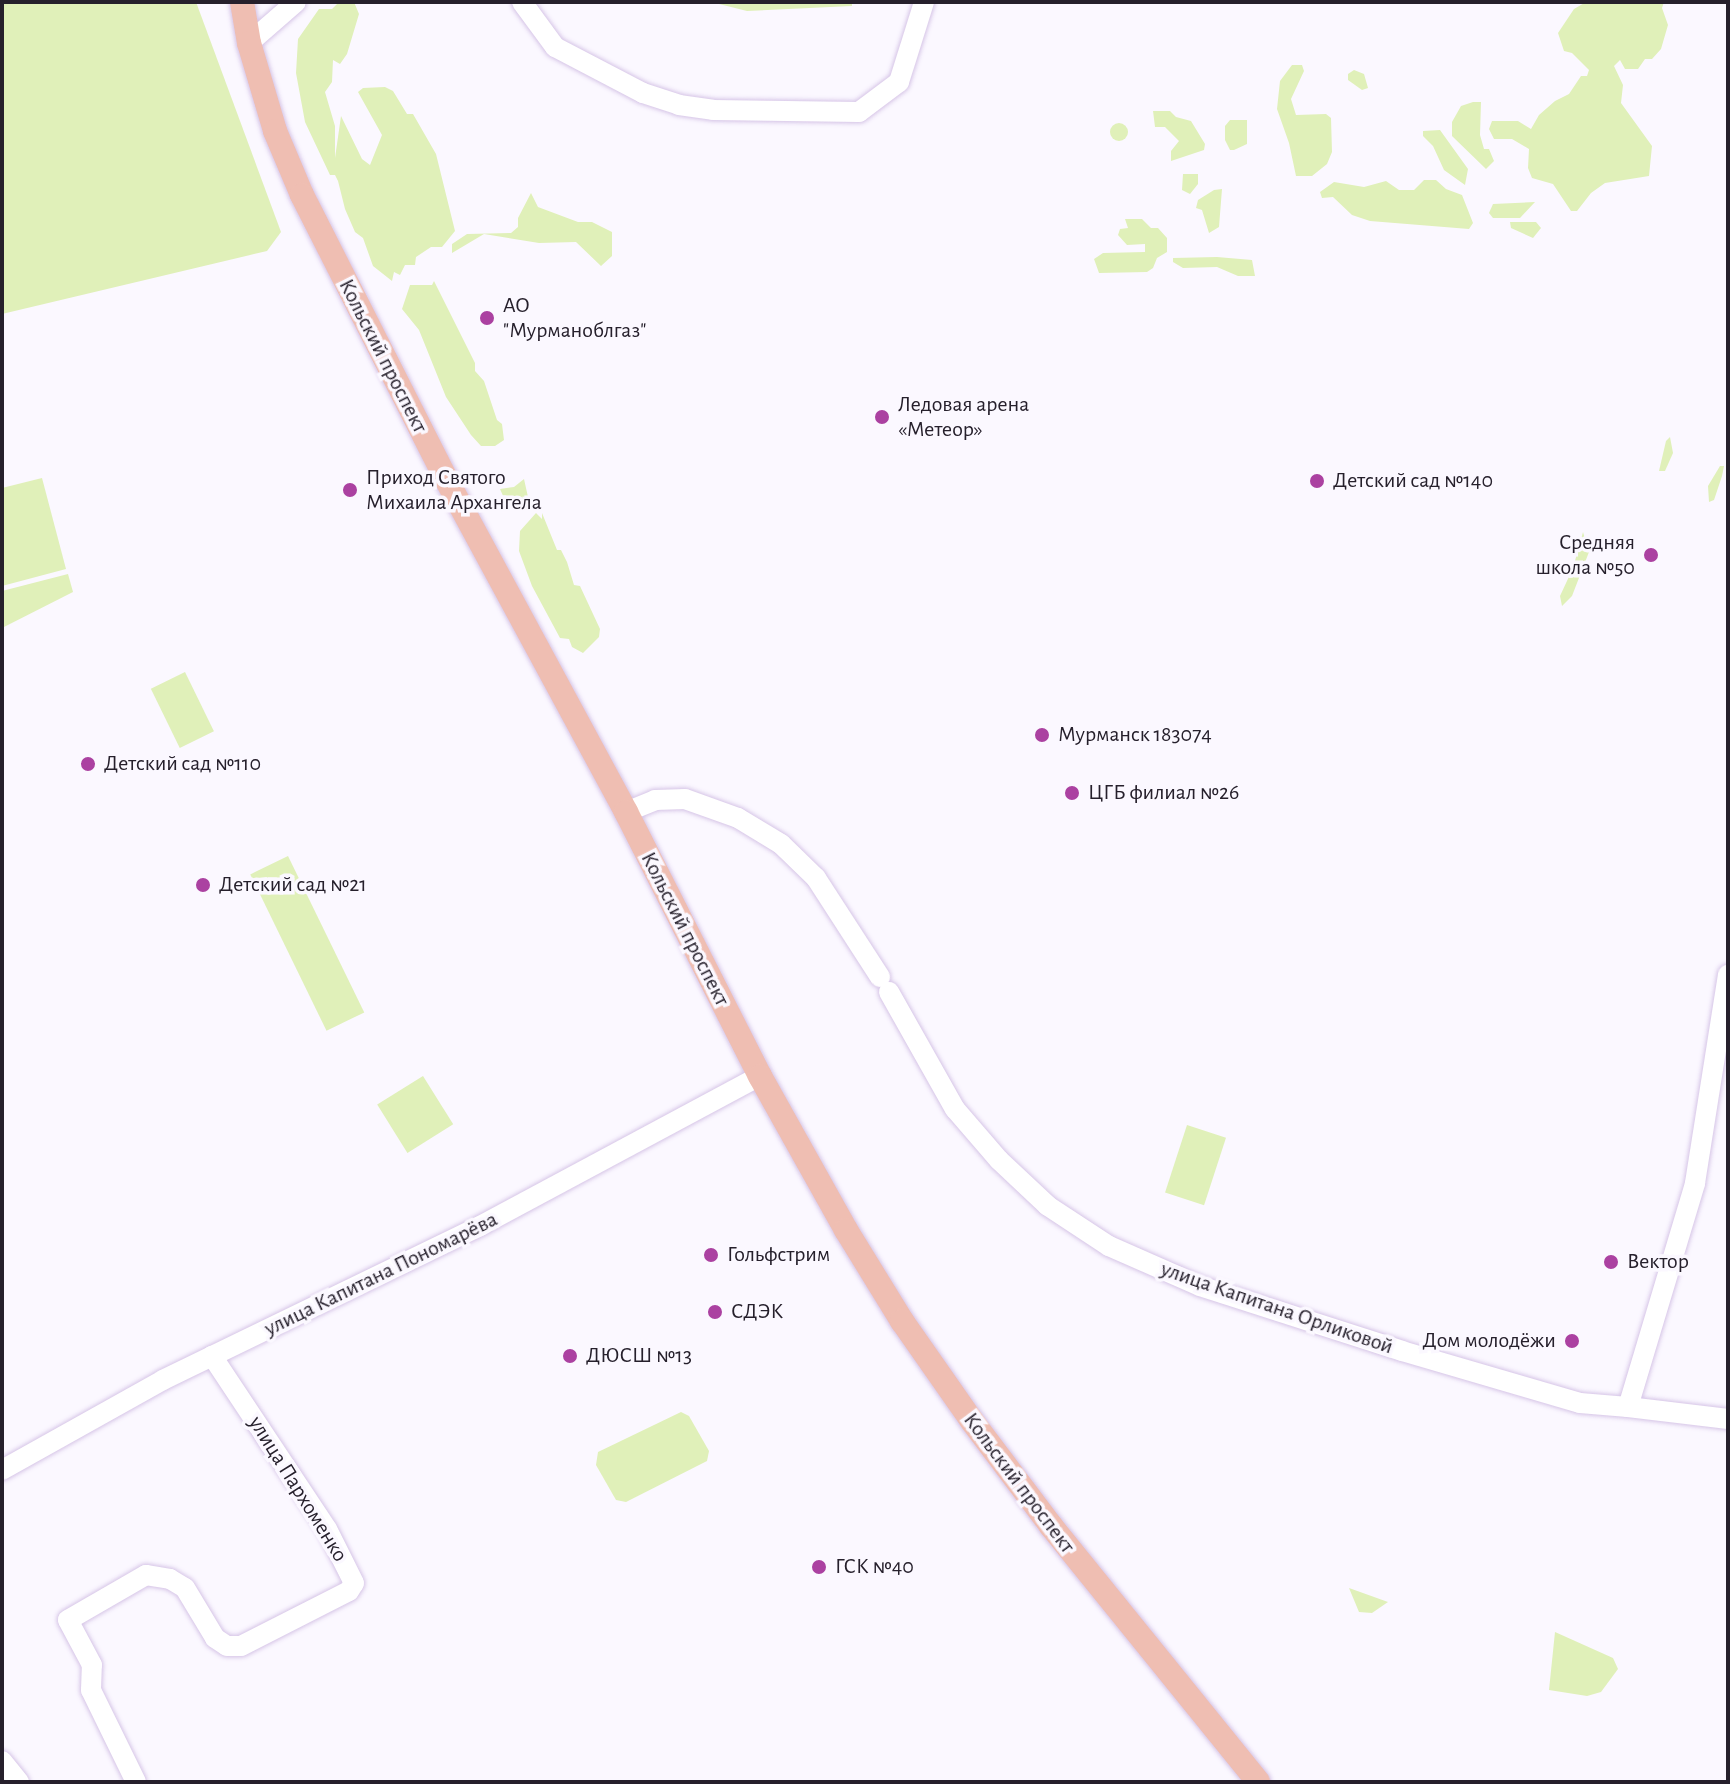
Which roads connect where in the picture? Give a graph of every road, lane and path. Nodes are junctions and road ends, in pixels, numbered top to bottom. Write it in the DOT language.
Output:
graph roads {
  1 [pos="242,2"];
  2 [pos="296,2"];
  3 [pos="522,2"];
  4 [pos="924,2"];
  5 [pos="249,43"];
  6 [pos="626,812"];
  7 [pos="1728,975"];
  8 [pos="760,1076"];
  9 [pos="212,1356"];
  10 [pos="1628,1407"];
  11 [pos="1728,1419"];
  12 [pos="2,1470"];
  13 [pos="2,1761"];
  14 [pos="19,1782"];
  15 [pos="136,1782"];
  16 [pos="1258,1782"];
  1 -- 5 [label="main road, Кольский проспект"];
  2 -- 5 [label="street"];
  3 -- 4 [label="street"];
  5 -- 6 [label="main road, Кольский проспект"];
  6 -- 8 [label="main road, Кольский проспект"];
  6 -- 10 [label="street, улица Капитана Орликовой"];
  7 -- 10 [label="street"];
  8 -- 9 [label="street, улица Капитана Пономарёва"];
  8 -- 16 [label="main road, Кольский проспект"];
  9 -- 12 [label="street, улица Капитана Пономарёва"];
  9 -- 15 [label="street, улица Пархоменко"];
  10 -- 11 [label="street, улица Капитана Орликовой"];
  13 -- 14 [label="street"];
}
